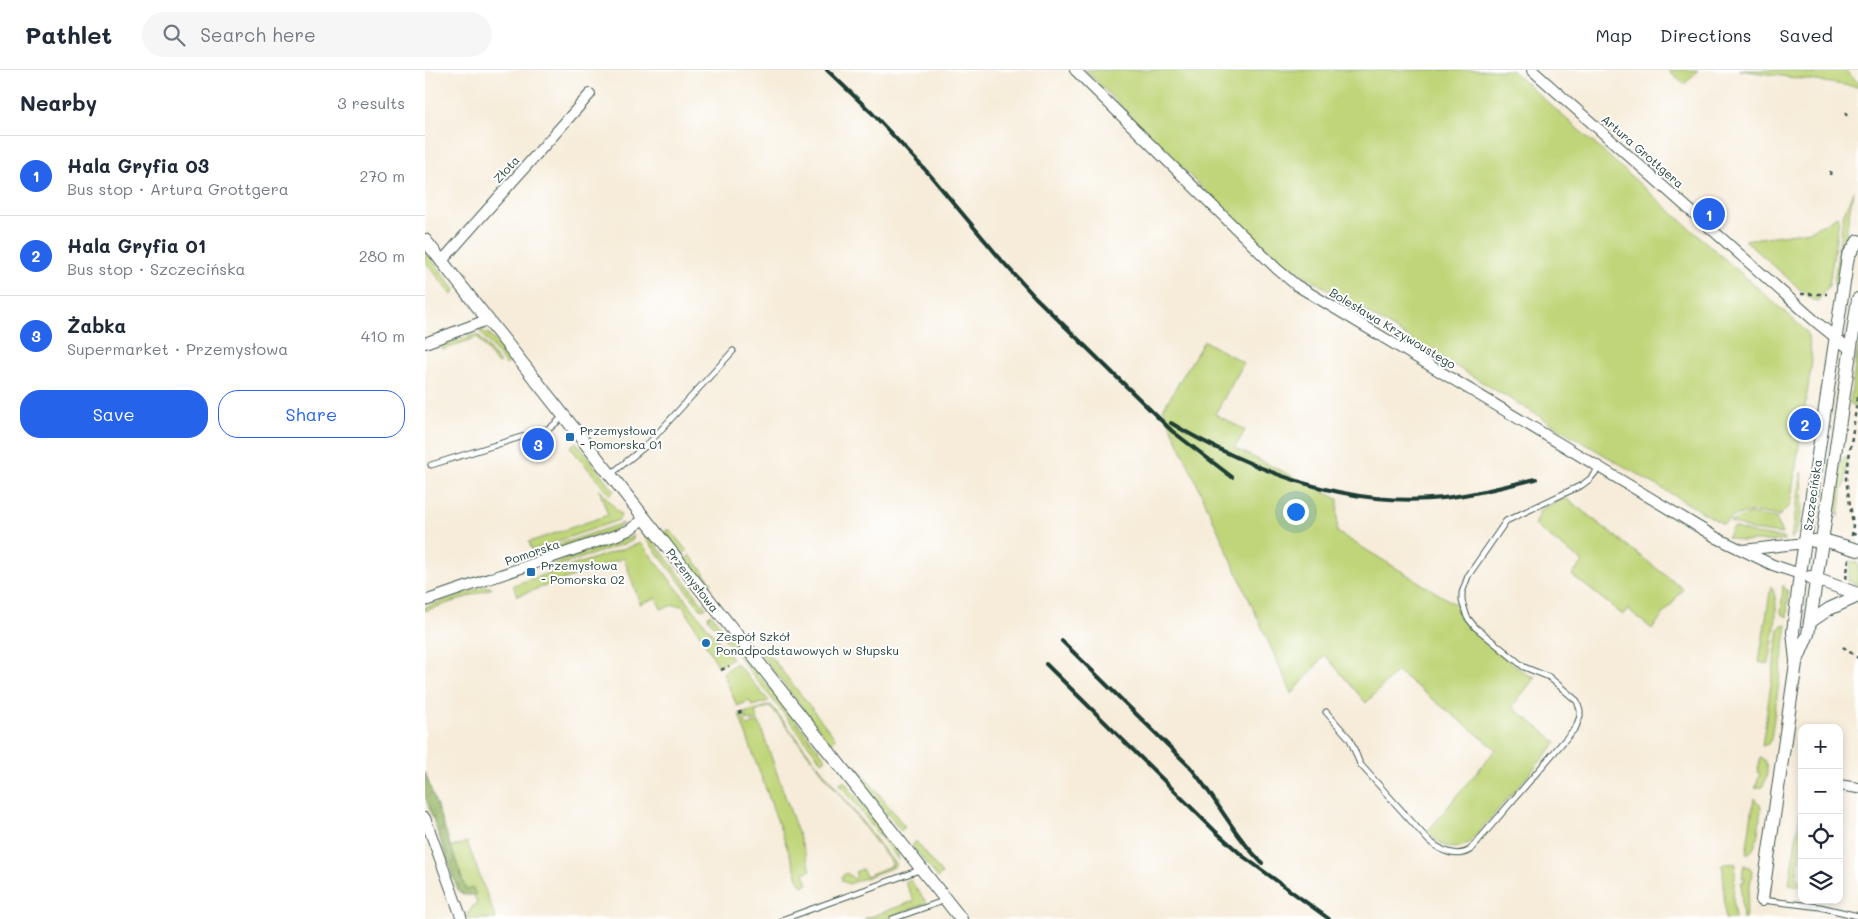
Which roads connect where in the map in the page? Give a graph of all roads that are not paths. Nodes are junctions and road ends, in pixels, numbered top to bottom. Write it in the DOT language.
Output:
graph roads {
  1 [pos="1075,70"];
  2 [pos="1533,70"];
  3 [pos="590,94"];
  4 [pos="425,240"];
  5 [pos="1858,241"];
  6 [pos="441,262"];
  7 [pos="1858,299"];
  8 [pos="487,320"];
  9 [pos="1835,338"];
  10 [pos="425,343"];
  11 [pos="1851,350"];
  12 [pos="733,351"];
  13 [pos="563,417"];
  14 [pos="431,465"];
  15 [pos="1599,468"];
  16 [pos="609,475"];
  17 [pos="644,519"];
  18 [pos="1823,540"];
  19 [pos="1805,543"];
  20 [pos="1854,549"];
  21 [pos="1742,550"];
  22 [pos="1800,574"];
  23 [pos="1817,579"];
  24 [pos="1858,595"];
  25 [pos="425,601"];
  26 [pos="1810,622"];
  27 [pos="1796,663"];
  28 [pos="1326,712"];
  29 [pos="1843,786"];
  30 [pos="1858,788"];
  31 [pos="425,818"];
  32 [pos="922,869"];
  33 [pos="946,900"];
  34 [pos="1762,900"];
  35 [pos="1858,916"];
  36 [pos="462,919"];
  37 [pos="783,919"];
  38 [pos="892,919"];
  39 [pos="961,919"];
  1 -- 15 [label="street, Bolesława Krzywoustego"];
  2 -- 9 [label="street, Artura Grottgera"];
  3 -- 6 [label="street, Złota"];
  4 -- 6 [label="street, Przemysłowa"];
  5 -- 9 [label="street, Szczecińska"];
  6 -- 8 [label="street, Przemysłowa"];
  7 -- 11 [label="street, Szczecińska"];
  8 -- 10 [label="street"];
  8 -- 13 [label="street, Przemysłowa"];
  9 -- 11 [label="street, Artura Grottgera"];
  9 -- 19 [label="street, Szczecińska"];
  11 -- 18 [label="street, Szczecińska"];
  12 -- 16 [label="lane"];
  13 -- 14 [label="lane"];
  13 -- 16 [label="street, Przemysłowa"];
  15 -- 21 [label="street, Bolesława Krzywoustego"];
  15 -- 28 [label="lane"];
  16 -- 17 [label="street, Przemysłowa"];
  17 -- 25 [label="street, Pomorska"];
  17 -- 32 [label="street, Przemysłowa"];
  18 -- 19 [label="street"];
  18 -- 20 [label="street"];
  18 -- 23 [label="street, Szczecińska"];
  19 -- 21 [label="street"];
  19 -- 22 [label="street, Szczecińska"];
  21 -- 22 [label="street, Bolesława Krzywoustego"];
  22 -- 23 [label="street"];
  22 -- 27 [label="street, Szczecińska"];
  23 -- 24 [label="street"];
  23 -- 26 [label="street, Szczecińska"];
  24 -- 26 [label="street"];
  26 -- 27 [label="street, Szczecińska"];
  27 -- 34 [label="street, Szczecińska"];
  29 -- 30 [label="street"];
  31 -- 36 [label="street"];
  32 -- 33 [label="street, Przemysłowa"];
  32 -- 37 [label="lane"];
  33 -- 38 [label="lane"];
  33 -- 39 [label="street, Przemysłowa"];
  34 -- 35 [label="lane"];
}
